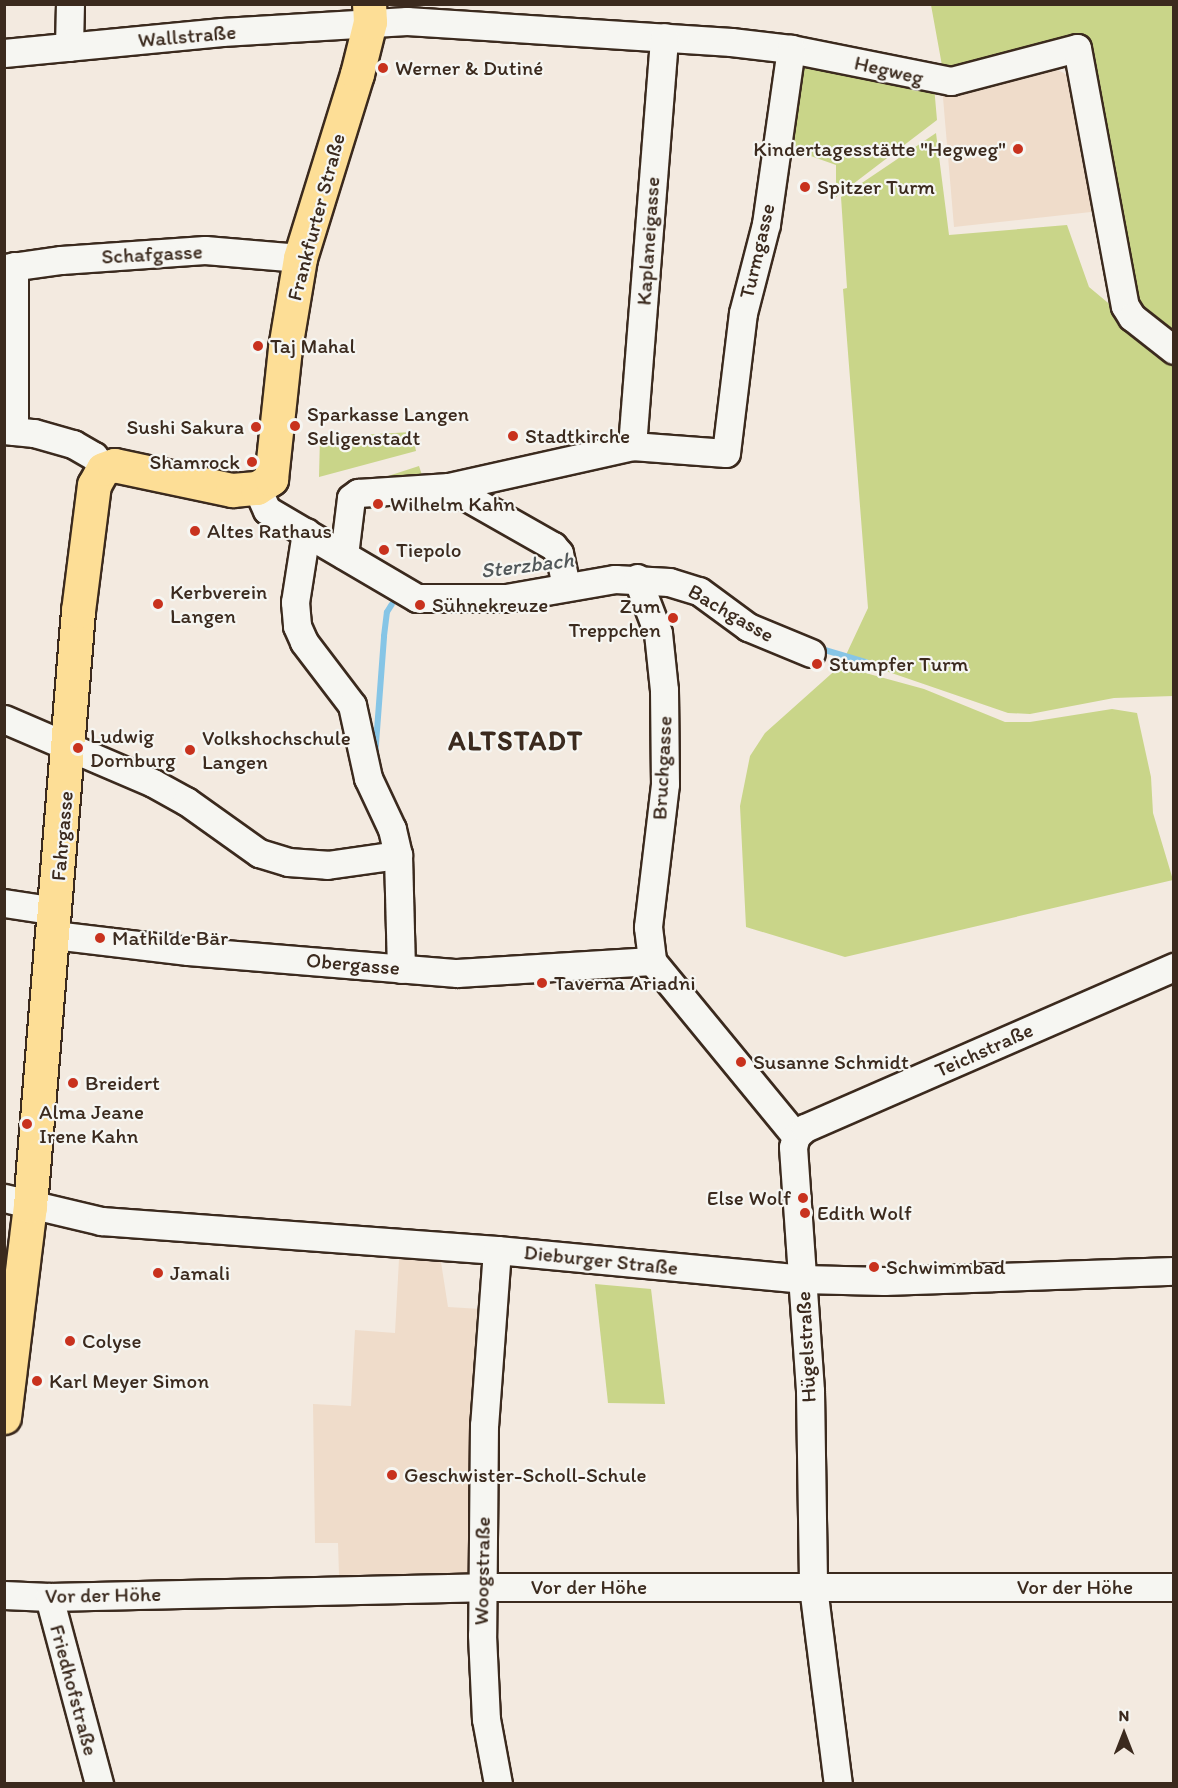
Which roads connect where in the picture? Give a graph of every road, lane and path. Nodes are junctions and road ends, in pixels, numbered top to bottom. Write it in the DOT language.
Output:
graph roads {
  1 [pos="70,4"];
  2 [pos="369,13"];
  3 [pos="664,37"];
  4 [pos="69,47"];
  5 [pos="790,50"];
  6 [pos="4,53"];
  7 [pos="300,258"];
  8 [pos="10,267"];
  9 [pos="1173,350"];
  10 [pos="9,431"];
  11 [pos="632,446"];
  12 [pos="103,469"];
  13 [pos="449,488"];
  14 [pos="253,489"];
  15 [pos="306,532"];
  16 [pos="344,555"];
  17 [pos="564,578"];
  18 [pos="637,578"];
  19 [pos="811,653"];
  20 [pos="4,719"];
  21 [pos="69,748"];
  22 [pos="398,855"];
  23 [pos="4,903"];
  24 [pos="55,923"];
  25 [pos="652,961"];
  26 [pos="1173,967"];
  27 [pos="401,969"];
  28 [pos="796,1136"];
  29 [pos="17,1202"];
  30 [pos="497,1250"];
  31 [pos="1173,1271"];
  32 [pos="802,1279"];
  33 [pos="7,1370"];
  34 [pos="4,1417"];
  35 [pos="482,1587"];
  36 [pos="813,1587"];
  37 [pos="1173,1587"];
  38 [pos="4,1595"];
  39 [pos="49,1597"];
  40 [pos="99,1784"];
  41 [pos="498,1784"];
  42 [pos="838,1784"];
  1 -- 4 [label="street"];
  2 -- 3 [label="street, Hegweg"];
  2 -- 4 [label="street, Wallstraße"];
  2 -- 7 [label="main road, Frankfurter Straße"];
  3 -- 5 [label="street, Hegweg"];
  3 -- 11 [label="street, Kaplaneigasse"];
  4 -- 6 [label="street, Wallstraße"];
  5 -- 9 [label="street, Hegweg"];
  5 -- 11 [label="street, Turmgasse"];
  7 -- 8 [label="street, Schafgasse"];
  7 -- 14 [label="main road, Frankfurter Straße"];
  8 -- 10 [label="street"];
  10 -- 12 [label="street"];
  11 -- 13 [label="street"];
  12 -- 14 [label="main road"];
  12 -- 21 [label="main road, Fahrgasse"];
  13 -- 16 [label="street"];
  13 -- 17 [label="street"];
  14 -- 15 [label="street, Bachgasse"];
  15 -- 16 [label="street, Bachgasse"];
  15 -- 22 [label="street"];
  16 -- 17 [label="street, Bachgasse"];
  17 -- 18 [label="street, Bachgasse"];
  18 -- 19 [label="street, Bachgasse"];
  18 -- 25 [label="street, Bruchgasse"];
  20 -- 21 [label="street"];
  21 -- 22 [label="street"];
  21 -- 24 [label="main road, Fahrgasse"];
  22 -- 27 [label="street"];
  23 -- 24 [label="street, Obergasse"];
  24 -- 27 [label="street, Obergasse"];
  24 -- 29 [label="main road, Fahrgasse"];
  25 -- 27 [label="street, Obergasse"];
  25 -- 28 [label="street"];
  26 -- 28 [label="street, Teichstraße"];
  28 -- 32 [label="street, Hügelstraße"];
  29 -- 30 [label="street, Dieburger Straße"];
  29 -- 33 [label="main road, Fahrgasse"];
  30 -- 32 [label="street, Dieburger Straße"];
  30 -- 35 [label="street, Woogstraße"];
  31 -- 32 [label="street, Dieburger Straße"];
  32 -- 36 [label="street, Hügelstraße"];
  33 -- 34 [label="main road, Fahrgasse"];
  35 -- 36 [label="street, Vor der Höhe"];
  35 -- 39 [label="street, Vor der Höhe"];
  35 -- 41 [label="street, Woogstraße"];
  36 -- 37 [label="street, Vor der Höhe"];
  36 -- 42 [label="street, Hügelstraße"];
  38 -- 39 [label="street, Vor der Höhe"];
  39 -- 40 [label="street, Friedhofstraße"];
}
